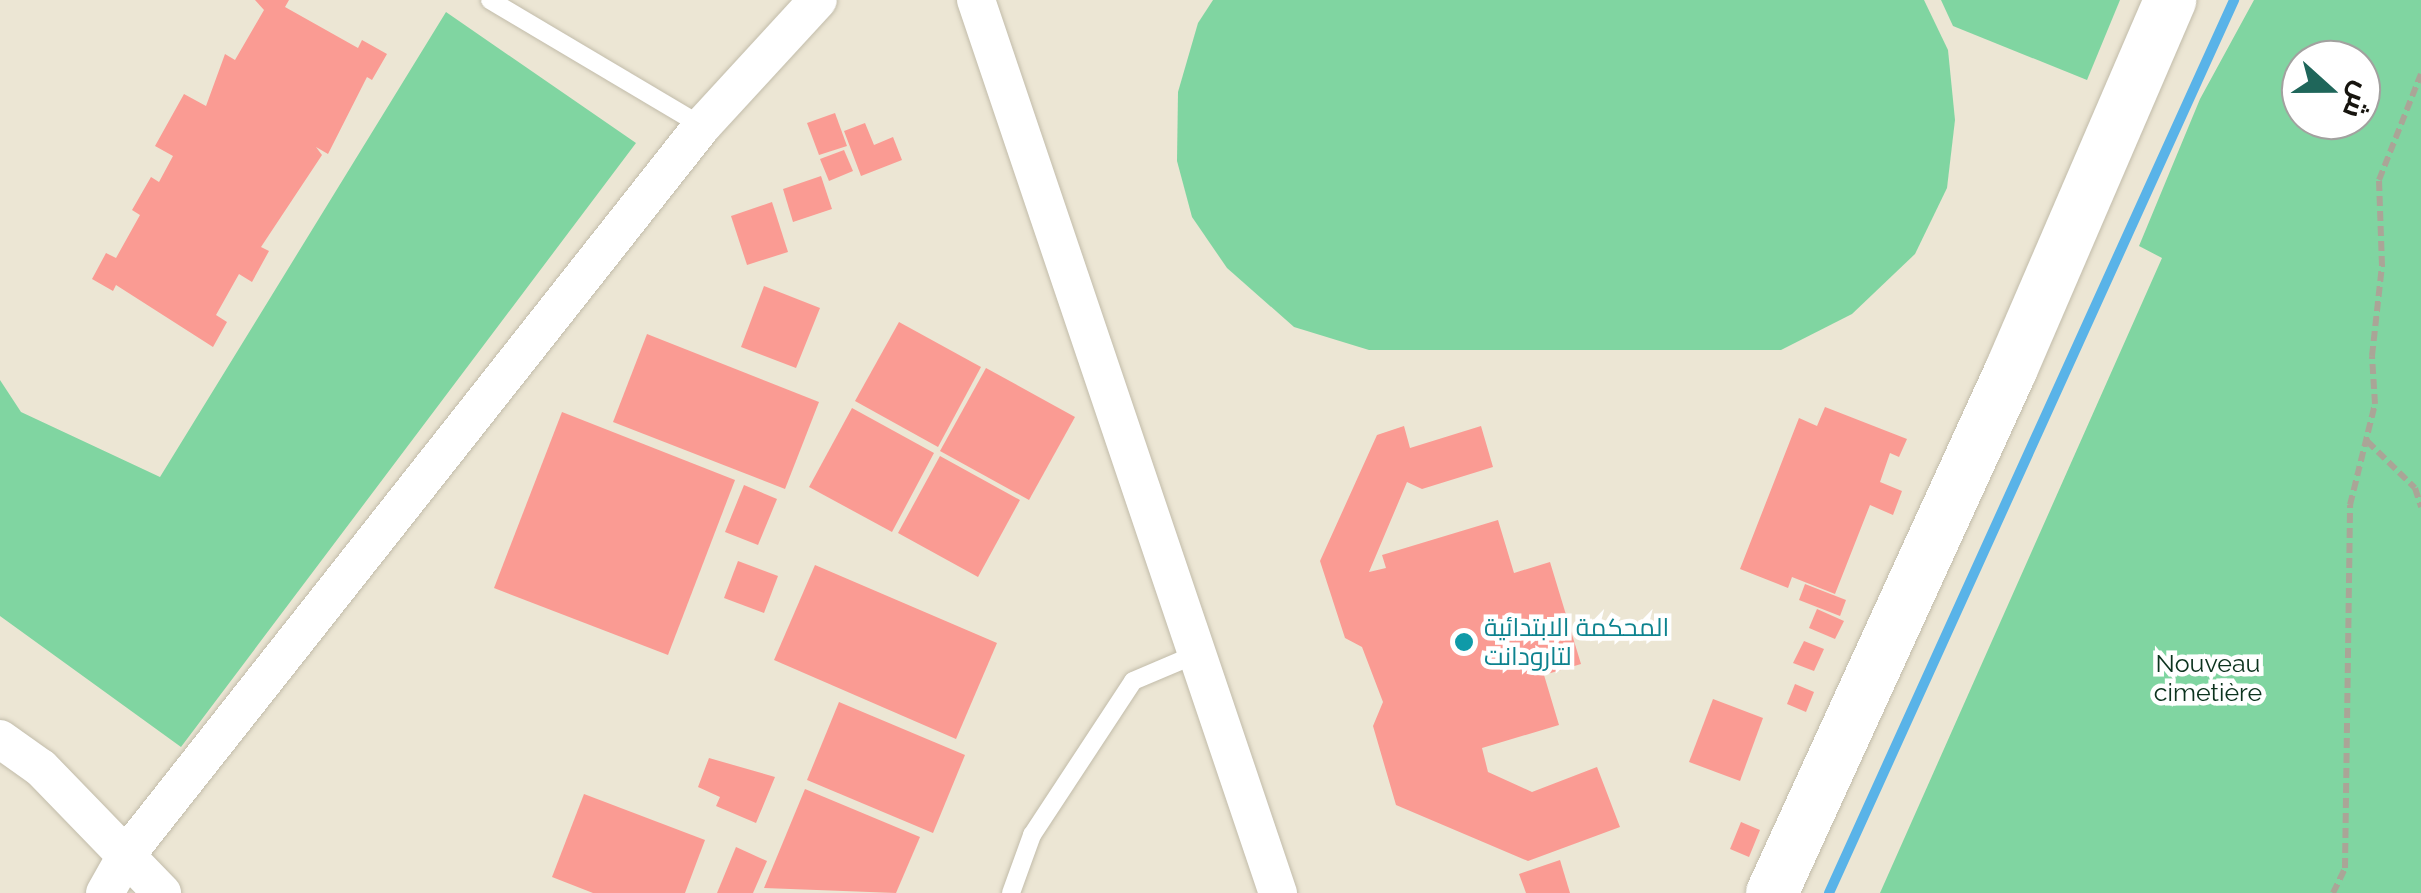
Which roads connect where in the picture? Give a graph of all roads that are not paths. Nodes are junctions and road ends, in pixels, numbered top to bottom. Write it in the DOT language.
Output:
graph roads {
  1 [pos="490,0"];
  2 [pos="818,0"];
  3 [pos="976,0"];
  4 [pos="2170,0"];
  5 [pos="702,126"];
  6 [pos="1200,653"];
  7 [pos="0,739"];
  8 [pos="127,854"];
  9 [pos="105,893"];
  10 [pos="162,893"];
  11 [pos="1011,893"];
  12 [pos="1278,893"];
  13 [pos="1772,893"];
  1 -- 5 [label="lane"];
  2 -- 5 [label="street"];
  3 -- 6 [label="street"];
  4 -- 13 [label="street"];
  5 -- 8 [label="street"];
  6 -- 11 [label="lane"];
  6 -- 12 [label="street"];
  7 -- 8 [label="street"];
  8 -- 9 [label="street"];
  8 -- 10 [label="street"];
}
